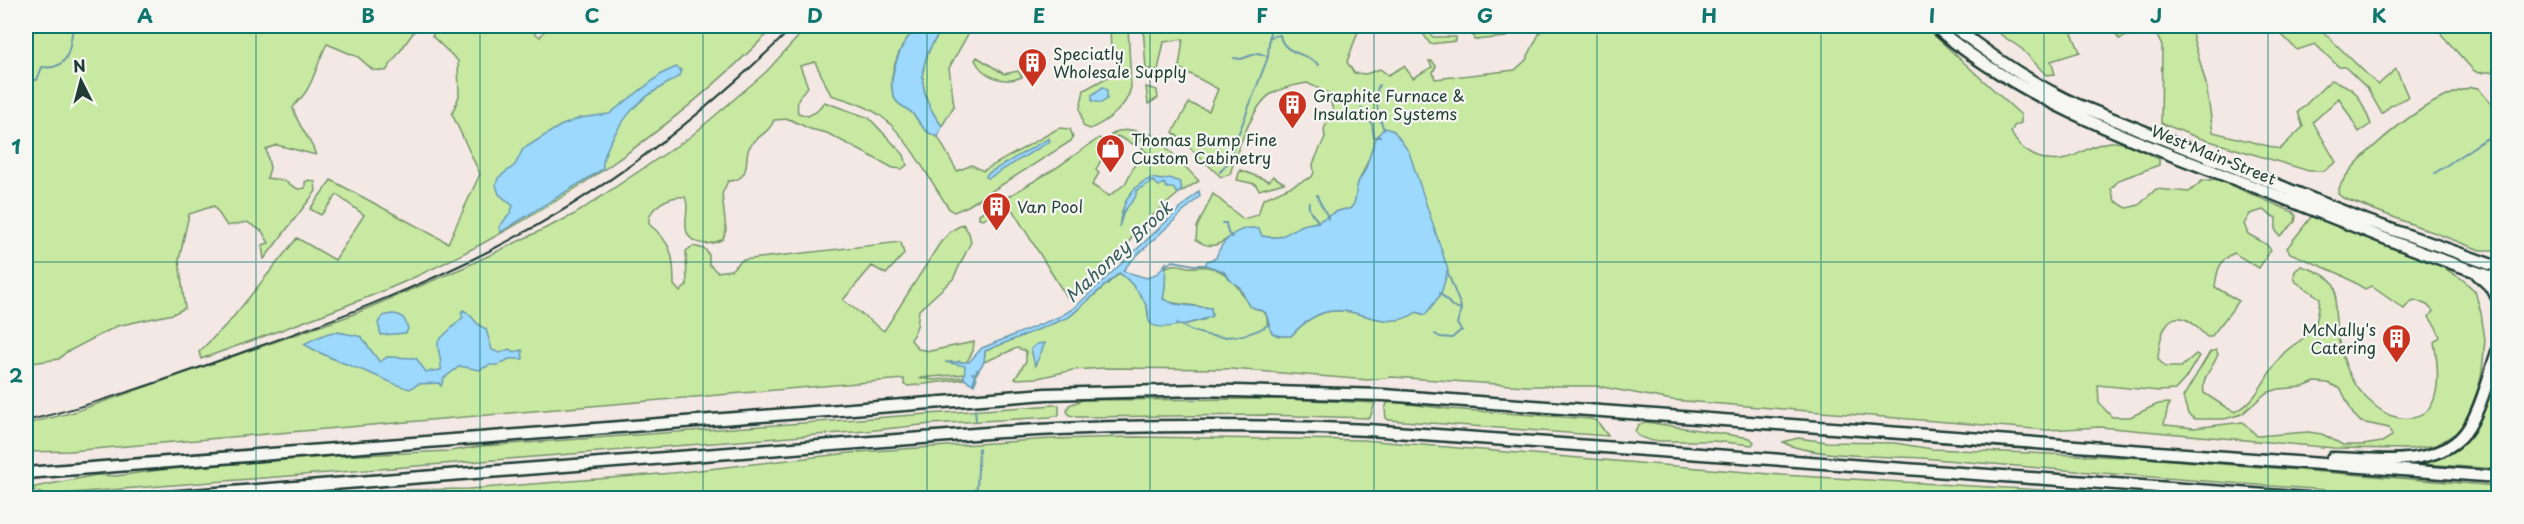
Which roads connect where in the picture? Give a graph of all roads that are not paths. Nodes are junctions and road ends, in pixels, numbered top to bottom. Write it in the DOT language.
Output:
graph roads {
  1 [pos="1934,26"];
  2 [pos="1953,26"];
  3 [pos="2499,258"];
  4 [pos="2476,259"];
  5 [pos="2499,267"];
  6 [pos="2467,268"];
  7 [pos="2499,279"];
  8 [pos="2499,300"];
  9 [pos="2499,349"];
  10 [pos="2218,457"];
  11 [pos="26,473"];
  12 [pos="2499,477"];
  13 [pos="153,498"];
  14 [pos="2308,498"];
  1 -- 6 [label="highway, West Main Street"];
  2 -- 4 [label="highway, West Main Street"];
  3 -- 4 [label="highway"];
  4 -- 5 [label="highway, West Main Street"];
  6 -- 7 [label="highway, West Main Street"];
  6 -- 8 [label="highway"];
  9 -- 10 [label="highway"];
  10 -- 11 [label="highway"];
  10 -- 12 [label="highway"];
  13 -- 14 [label="highway"];
}
